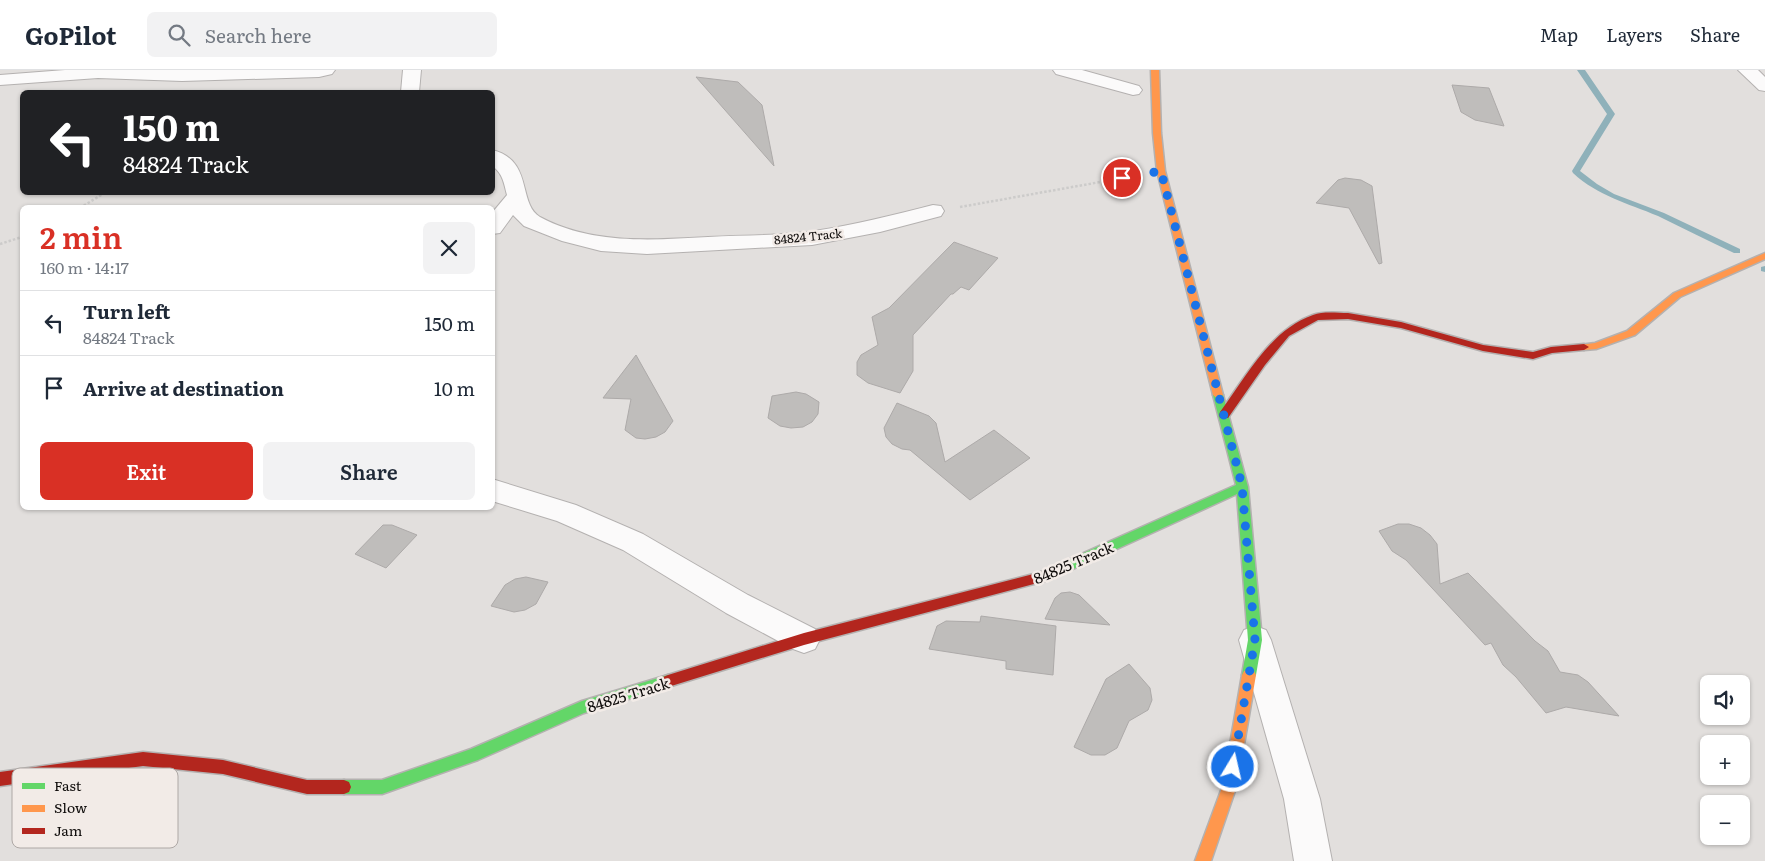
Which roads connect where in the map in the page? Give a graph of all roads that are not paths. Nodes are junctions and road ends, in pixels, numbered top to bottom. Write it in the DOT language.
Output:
graph roads {
  1 [pos="326,70"];
  2 [pos="412,70"];
  3 [pos="1062,70"];
  4 [pos="1128,70"];
  5 [pos="1155,70"];
  6 [pos="1754,71"];
  7 [pos="216,73"];
  8 [pos="0,80"];
  9 [pos="1765,86"];
  10 [pos="410,90"];
  11 [pos="1133,90"];
  12 [pos="1157,110"];
  13 [pos="495,158"];
  14 [pos="516,196"];
  15 [pos="933,211"];
  16 [pos="495,224"];
  17 [pos="1765,256"];
  18 [pos="1224,415"];
  19 [pos="1242,486"];
  20 [pos="495,491"];
  21 [pos="804,639"];
  22 [pos="1255,640"];
  23 [pos="82,768"];
  24 [pos="1203,861"];
  25 [pos="1313,861"];
  1 -- 7 [label="street"];
  2 -- 10 [label="street"];
  3 -- 11 [label="street"];
  4 -- 11 [label="street"];
  5 -- 12 [label="street"];
  6 -- 9 [label="street"];
  7 -- 8 [label="street"];
  11 -- 12 [label="street"];
  12 -- 18 [label="street"];
  13 -- 14 [label="street, 84824 Track"];
  14 -- 15 [label="street, 84824 Track"];
  14 -- 16 [label="street"];
  17 -- 18 [label="street"];
  18 -- 19 [label="street"];
  19 -- 21 [label="street, 84825 Track"];
  19 -- 22 [label="street"];
  20 -- 21 [label="street"];
  21 -- 23 [label="street, 84825 Track"];
  22 -- 24 [label="street"];
  22 -- 25 [label="street"];
}
